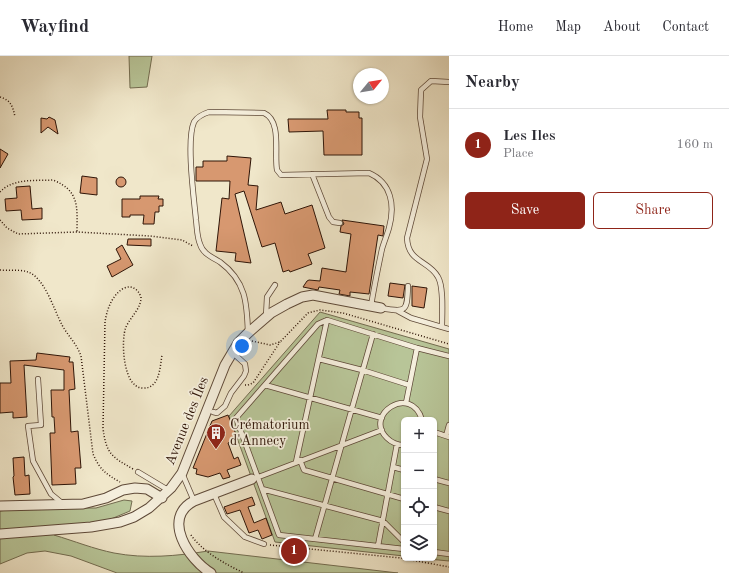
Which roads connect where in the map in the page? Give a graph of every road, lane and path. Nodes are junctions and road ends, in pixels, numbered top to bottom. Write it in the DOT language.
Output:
graph roads {
  1 [pos="449,82"];
  2 [pos="0,97"];
  3 [pos="15,117"];
  4 [pos="312,174"];
  5 [pos="0,192"];
  6 [pos="0,220"];
  7 [pos="340,223"];
  8 [pos="78,232"];
  9 [pos="204,251"];
  10 [pos="0,270"];
  11 [pos="275,284"];
  12 [pos="408,286"];
  13 [pos="370,306"];
  14 [pos="381,308"];
  15 [pos="398,311"];
  16 [pos="266,316"];
  17 [pos="327,320"];
  18 [pos="442,327"];
  19 [pos="449,329"];
  20 [pos="248,333"];
  21 [pos="373,334"];
  22 [pos="280,342"];
  23 [pos="417,348"];
  24 [pos="232,352"];
  25 [pos="162,354"];
  26 [pos="449,356"];
  27 [pos="319,359"];
  28 [pos="362,370"];
  29 [pos="38,379"];
  30 [pos="240,381"];
  31 [pos="265,385"];
  32 [pos="409,385"];
  33 [pos="310,398"];
  34 [pos="406,403"];
  35 [pos="351,409"];
  36 [pos="213,412"];
  37 [pos="420,417"];
  38 [pos="382,418"];
  39 [pos="449,425"];
  40 [pos="382,430"];
  41 [pos="437,433"];
  42 [pos="447,436"];
  43 [pos="397,444"];
  44 [pos="401,444"];
  45 [pos="341,446"];
  46 [pos="298,461"];
  47 [pos="393,467"];
  48 [pos="401,469"];
  49 [pos="138,472"];
  50 [pos="182,473"];
  51 [pos="255,478"];
  52 [pos="332,478"];
  53 [pos="437,480"];
  54 [pos="449,484"];
  55 [pos="132,488"];
  56 [pos="262,489"];
  57 [pos="168,490"];
  58 [pos="214,494"];
  59 [pos="388,494"];
  60 [pos="162,498"];
  61 [pos="401,498"];
  62 [pos="194,501"];
  63 [pos="64,504"];
  64 [pos="324,505"];
  65 [pos="0,506"];
  66 [pos="437,508"];
  67 [pos="449,511"];
  68 [pos="383,521"];
  69 [pos="190,532"];
  70 [pos="0,534"];
  71 [pos="314,538"];
  72 [pos="401,539"];
  73 [pos="264,544"];
  74 [pos="378,546"];
  75 [pos="401,549"];
  76 [pos="437,552"];
  77 [pos="449,554"];
  78 [pos="449,567"];
  79 [pos="212,573"];
  80 [pos="244,573"];
  1 -- 18 [label="lane"];
  2 -- 3 [label="path"];
  4 -- 7 [label="lane"];
  4 -- 9 [label="lane"];
  4 -- 13 [label="lane"];
  5 -- 8 [label="path"];
  6 -- 8 [label="path"];
  8 -- 9 [label="path"];
  9 -- 20 [label="lane"];
  10 -- 55 [label="path"];
  11 -- 16 [label="lane"];
  12 -- 15 [label="lane"];
  13 -- 14 [label="street, Avenue des Îles"];
  13 -- 16 [label="street, Avenue des Îles"];
  14 -- 15 [label="lane"];
  15 -- 18 [label="lane"];
  16 -- 20 [label="street, Avenue des Îles"];
  17 -- 21 [label="lane"];
  17 -- 27 [label="lane"];
  17 -- 31 [label="lane"];
  18 -- 19 [label="lane"];
  20 -- 24 [label="street, Avenue des Îles"];
  21 -- 23 [label="lane"];
  21 -- 28 [label="lane"];
  22 -- 30 [label="path"];
  23 -- 26 [label="lane"];
  23 -- 32 [label="lane"];
  24 -- 30 [label="lane"];
  24 -- 50 [label="street, Avenue des Îles"];
  25 -- 49 [label="path"];
  27 -- 28 [label="lane"];
  27 -- 33 [label="lane"];
  28 -- 32 [label="lane"];
  28 -- 35 [label="lane"];
  29 -- 63 [label="lane"];
  30 -- 36 [label="lane"];
  31 -- 33 [label="lane"];
  31 -- 51 [label="lane"];
  32 -- 34 [label="lane"];
  33 -- 35 [label="lane"];
  33 -- 46 [label="lane"];
  34 -- 37 [label="lane"];
  34 -- 38 [label="lane"];
  35 -- 38 [label="lane"];
  35 -- 45 [label="lane"];
  38 -- 40 [label="lane"];
  39 -- 42 [label="lane"];
  40 -- 43 [label="lane"];
  40 -- 45 [label="lane"];
  41 -- 42 [label="lane"];
  43 -- 44 [label="lane"];
  43 -- 47 [label="lane"];
  45 -- 46 [label="lane"];
  45 -- 52 [label="lane"];
  46 -- 51 [label="lane"];
  46 -- 52 [label="lane"];
  47 -- 48 [label="lane"];
  47 -- 59 [label="lane"];
  49 -- 57 [label="lane"];
  50 -- 57 [label="street, Avenue des Îles"];
  50 -- 62 [label="lane"];
  51 -- 56 [label="lane"];
  51 -- 58 [label="street"];
  52 -- 59 [label="lane"];
  52 -- 64 [label="lane"];
  53 -- 54 [label="lane"];
  55 -- 60 [label="street"];
  55 -- 63 [label="street"];
  56 -- 64 [label="lane"];
  56 -- 71 [label="lane"];
  57 -- 60 [label="street, Avenue des Îles"];
  58 -- 62 [label="street"];
  58 -- 73 [label="lane"];
  59 -- 61 [label="lane"];
  59 -- 68 [label="lane"];
  60 -- 70 [label="street, Avenue des Îles"];
  62 -- 79 [label="street"];
  63 -- 65 [label="street"];
  64 -- 68 [label="lane"];
  64 -- 71 [label="lane"];
  66 -- 67 [label="lane"];
  68 -- 72 [label="lane"];
  68 -- 74 [label="lane"];
  69 -- 80 [label="path"];
  71 -- 74 [label="lane"];
  73 -- 78 [label="path"];
  74 -- 75 [label="lane"];
  76 -- 77 [label="lane"];
}
